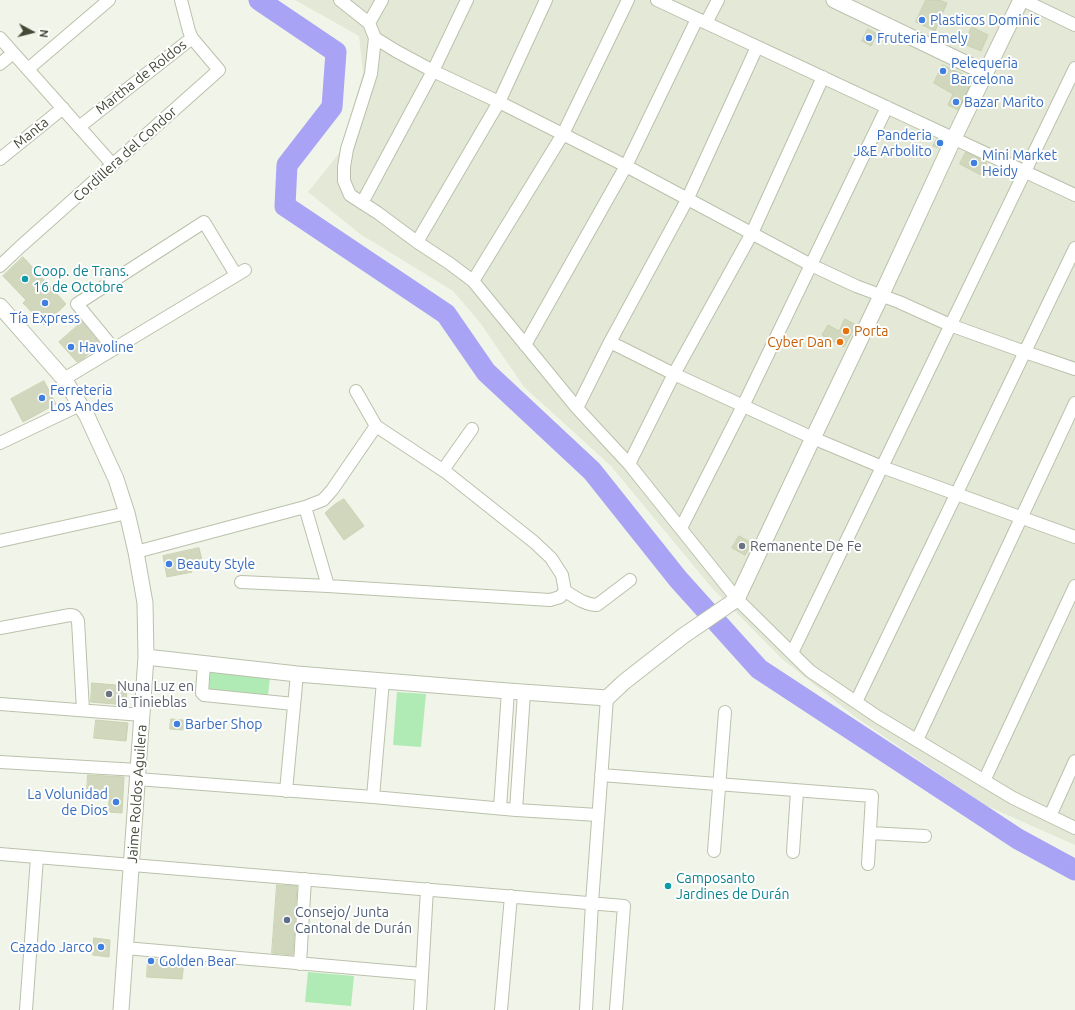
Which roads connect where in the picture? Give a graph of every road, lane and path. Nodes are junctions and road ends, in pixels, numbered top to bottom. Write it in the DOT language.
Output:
graph roads {
  1 [pos="109,0"];
  2 [pos="181,0"];
  3 [pos="340,0"];
  4 [pos="382,0"];
  5 [pos="467,0"];
  6 [pos="546,0"];
  7 [pos="628,0"];
  8 [pos="657,0"];
  9 [pos="718,0"];
  10 [pos="834,0"];
  11 [pos="1022,0"];
  12 [pos="702,21"];
  13 [pos="369,23"];
  14 [pos="1075,25"];
  15 [pos="0,38"];
  16 [pos="192,38"];
  17 [pos="375,38"];
  18 [pos="757,46"];
  19 [pos="13,53"];
  20 [pos="0,64"];
  21 [pos="1075,68"];
  22 [pos="28,69"];
  23 [pos="433,71"];
  24 [pos="986,73"];
  25 [pos="823,77"];
  26 [pos="499,102"];
  27 [pos="887,107"];
  28 [pos="63,108"];
  29 [pos="79,127"];
  30 [pos="563,134"];
  31 [pos="954,138"];
  32 [pos="0,159"];
  33 [pos="113,165"];
  34 [pos="626,166"];
  35 [pos="1025,171"];
  36 [pos="1075,195"];
  37 [pos="687,200"];
  38 [pos="362,203"];
  39 [pos="752,233"];
  40 [pos="417,242"];
  41 [pos="1075,248"];
  42 [pos="811,265"];
  43 [pos="0,266"];
  44 [pos="473,281"];
  45 [pos="881,296"];
  46 [pos="0,306"];
  47 [pos="950,325"];
  48 [pos="610,342"];
  49 [pos="525,345"];
  50 [pos="114,349"];
  51 [pos="1025,352"];
  52 [pos="1075,369"];
  53 [pos="674,374"];
  54 [pos="64,379"];
  55 [pos="356,391"];
  56 [pos="1075,403"];
  57 [pos="80,404"];
  58 [pos="743,406"];
  59 [pos="577,408"];
  60 [pos="376,426"];
  61 [pos="472,429"];
  62 [pos="813,438"];
  63 [pos="0,443"];
  64 [pos="629,464"];
  65 [pos="882,467"];
  66 [pos="443,470"];
  67 [pos="956,494"];
  68 [pos="305,507"];
  69 [pos="127,513"];
  70 [pos="1022,518"];
  71 [pos="681,528"];
  72 [pos="1075,537"];
  73 [pos="0,541"];
  74 [pos="136,552"];
  75 [pos="630,580"];
  76 [pos="241,582"];
  77 [pos="328,586"];
  78 [pos="1075,586"];
  79 [pos="565,591"];
  80 [pos="734,602"];
  81 [pos="0,628"];
  82 [pos="792,653"];
  83 [pos="146,658"];
  84 [pos="204,664"];
  85 [pos="297,674"];
  86 [pos="383,681"];
  87 [pos="508,691"];
  88 [pos="524,692"];
  89 [pos="607,698"];
  90 [pos="856,702"];
  91 [pos="0,704"];
  92 [pos="294,704"];
  93 [pos="84,710"];
  94 [pos="725,712"];
  95 [pos="142,715"];
  96 [pos="917,740"];
  97 [pos="1075,761"];
  98 [pos="0,762"];
  99 [pos="137,774"];
  100 [pos="601,775"];
  101 [pos="984,781"];
  102 [pos="719,784"];
  103 [pos="286,791"];
  104 [pos="797,791"];
  105 [pos="373,797"];
  106 [pos="500,808"];
  107 [pos="516,810"];
  108 [pos="598,815"];
  109 [pos="1050,816"];
  110 [pos="1075,828"];
  111 [pos="870,833"];
  112 [pos="926,836"];
  113 [pos="714,851"];
  114 [pos="793,852"];
  115 [pos="0,854"];
  116 [pos="37,857"];
  117 [pos="868,864"];
  118 [pos="131,865"];
  119 [pos="305,879"];
  120 [pos="427,889"];
  121 [pos="511,896"];
  122 [pos="592,903"];
  123 [pos="126,948"];
  124 [pos="300,964"];
  125 [pos="422,974"];
  126 [pos="26,1010"];
  127 [pos="121,1010"];
  128 [pos="420,1010"];
  129 [pos="501,1010"];
  130 [pos="586,1010"];
  131 [pos="620,1010"];
  1 -- 22 [label="street"];
  2 -- 16 [label="street, Martha de Roldos"];
  3 -- 13 [label="street"];
  4 -- 13 [label="street"];
  5 -- 23 [label="street"];
  6 -- 26 [label="street"];
  7 -- 30 [label="street"];
  8 -- 12 [label="street"];
  9 -- 12 [label="street"];
  10 -- 24 [label="street"];
  11 -- 14 [label="street"];
  11 -- 24 [label="street"];
  12 -- 18 [label="street"];
  12 -- 34 [label="street"];
  13 -- 17 [label="street"];
  15 -- 19 [label="street"];
  16 -- 29 [label="street, Martha de Roldos"];
  16 -- 33 [label="street, Cordillera del Condor"];
  17 -- 23 [label="street"];
  17 -- 38 [label="street"];
  18 -- 25 [label="street"];
  18 -- 37 [label="street"];
  19 -- 20 [label="street"];
  19 -- 22 [label="street"];
  21 -- 35 [label="street"];
  22 -- 28 [label="street"];
  23 -- 26 [label="street"];
  23 -- 38 [label="street"];
  24 -- 31 [label="street"];
  25 -- 27 [label="street"];
  25 -- 39 [label="street"];
  26 -- 30 [label="street"];
  26 -- 40 [label="street"];
  27 -- 31 [label="street"];
  27 -- 42 [label="street"];
  28 -- 29 [label="street"];
  28 -- 32 [label="street, Manta"];
  29 -- 33 [label="street"];
  30 -- 34 [label="street"];
  30 -- 44 [label="street"];
  31 -- 35 [label="street"];
  31 -- 45 [label="street"];
  33 -- 43 [label="street, Cordillera del Condor"];
  34 -- 37 [label="street"];
  34 -- 49 [label="street"];
  35 -- 36 [label="street"];
  35 -- 47 [label="street"];
  37 -- 39 [label="street"];
  37 -- 48 [label="street"];
  38 -- 40 [label="street"];
  39 -- 42 [label="street"];
  39 -- 53 [label="street"];
  40 -- 44 [label="street"];
  41 -- 51 [label="street"];
  42 -- 45 [label="street"];
  42 -- 58 [label="street"];
  44 -- 49 [label="street"];
  45 -- 47 [label="street"];
  45 -- 62 [label="street"];
  46 -- 54 [label="street, Jaime Roldos Aguilera"];
  47 -- 51 [label="street"];
  47 -- 65 [label="street"];
  48 -- 53 [label="street"];
  48 -- 59 [label="street"];
  49 -- 59 [label="street"];
  50 -- 50 [label="street"];
  50 -- 54 [label="street"];
  51 -- 52 [label="street"];
  51 -- 67 [label="street"];
  53 -- 58 [label="street"];
  53 -- 64 [label="street"];
  54 -- 57 [label="street, Jaime Roldos Aguilera"];
  55 -- 60 [label="street"];
  56 -- 70 [label="street"];
  57 -- 63 [label="street"];
  57 -- 69 [label="street, Jaime Roldos Aguilera"];
  58 -- 62 [label="street"];
  58 -- 71 [label="street"];
  59 -- 64 [label="street"];
  60 -- 66 [label="street"];
  60 -- 68 [label="street"];
  61 -- 66 [label="street"];
  62 -- 65 [label="street"];
  62 -- 80 [label="street"];
  64 -- 71 [label="street"];
  65 -- 67 [label="street"];
  65 -- 82 [label="street"];
  66 -- 79 [label="street"];
  67 -- 70 [label="street"];
  67 -- 90 [label="street"];
  68 -- 74 [label="street"];
  68 -- 77 [label="street"];
  69 -- 73 [label="street"];
  69 -- 74 [label="street, Jaime Roldos Aguilera"];
  70 -- 72 [label="street"];
  70 -- 96 [label="street"];
  71 -- 80 [label="street"];
  74 -- 83 [label="street, Jaime Roldos Aguilera"];
  75 -- 79 [label="street"];
  76 -- 77 [label="street"];
  77 -- 79 [label="street"];
  78 -- 101 [label="street"];
  80 -- 82 [label="street"];
  80 -- 89 [label="street"];
  81 -- 93 [label="street"];
  82 -- 90 [label="street"];
  83 -- 84 [label="street"];
  83 -- 95 [label="street, Jaime Roldos Aguilera"];
  84 -- 85 [label="street"];
  84 -- 92 [label="street"];
  85 -- 86 [label="street"];
  85 -- 92 [label="street"];
  86 -- 87 [label="street"];
  86 -- 105 [label="street"];
  87 -- 88 [label="street"];
  87 -- 106 [label="street"];
  88 -- 89 [label="street"];
  88 -- 107 [label="street"];
  89 -- 100 [label="street"];
  90 -- 96 [label="street"];
  91 -- 93 [label="street"];
  92 -- 103 [label="street"];
  93 -- 95 [label="street"];
  94 -- 102 [label="street"];
  95 -- 99 [label="street, Jaime Roldos Aguilera"];
  96 -- 101 [label="street"];
  97 -- 109 [label="street"];
  98 -- 99 [label="street"];
  99 -- 103 [label="street"];
  99 -- 118 [label="street, Jaime Roldos Aguilera"];
  100 -- 102 [label="street"];
  100 -- 108 [label="street"];
  101 -- 109 [label="street"];
  102 -- 104 [label="street"];
  102 -- 113 [label="street"];
  103 -- 105 [label="street"];
  104 -- 111 [label="street"];
  104 -- 114 [label="street"];
  105 -- 106 [label="street"];
  106 -- 107 [label="street"];
  107 -- 108 [label="street"];
  108 -- 122 [label="street"];
  109 -- 110 [label="street"];
  111 -- 112 [label="street"];
  111 -- 117 [label="street"];
  115 -- 116 [label="street"];
  116 -- 118 [label="street"];
  116 -- 126 [label="street"];
  118 -- 119 [label="street"];
  118 -- 123 [label="street, Jaime Roldos Aguilera"];
  119 -- 120 [label="street"];
  119 -- 124 [label="street"];
  120 -- 121 [label="street"];
  120 -- 125 [label="street"];
  121 -- 122 [label="street"];
  121 -- 129 [label="street"];
  122 -- 130 [label="street"];
  122 -- 131 [label="street"];
  123 -- 124 [label="street"];
  123 -- 127 [label="street, Jaime Roldos Aguilera"];
  124 -- 125 [label="street"];
  125 -- 128 [label="street"];
}
